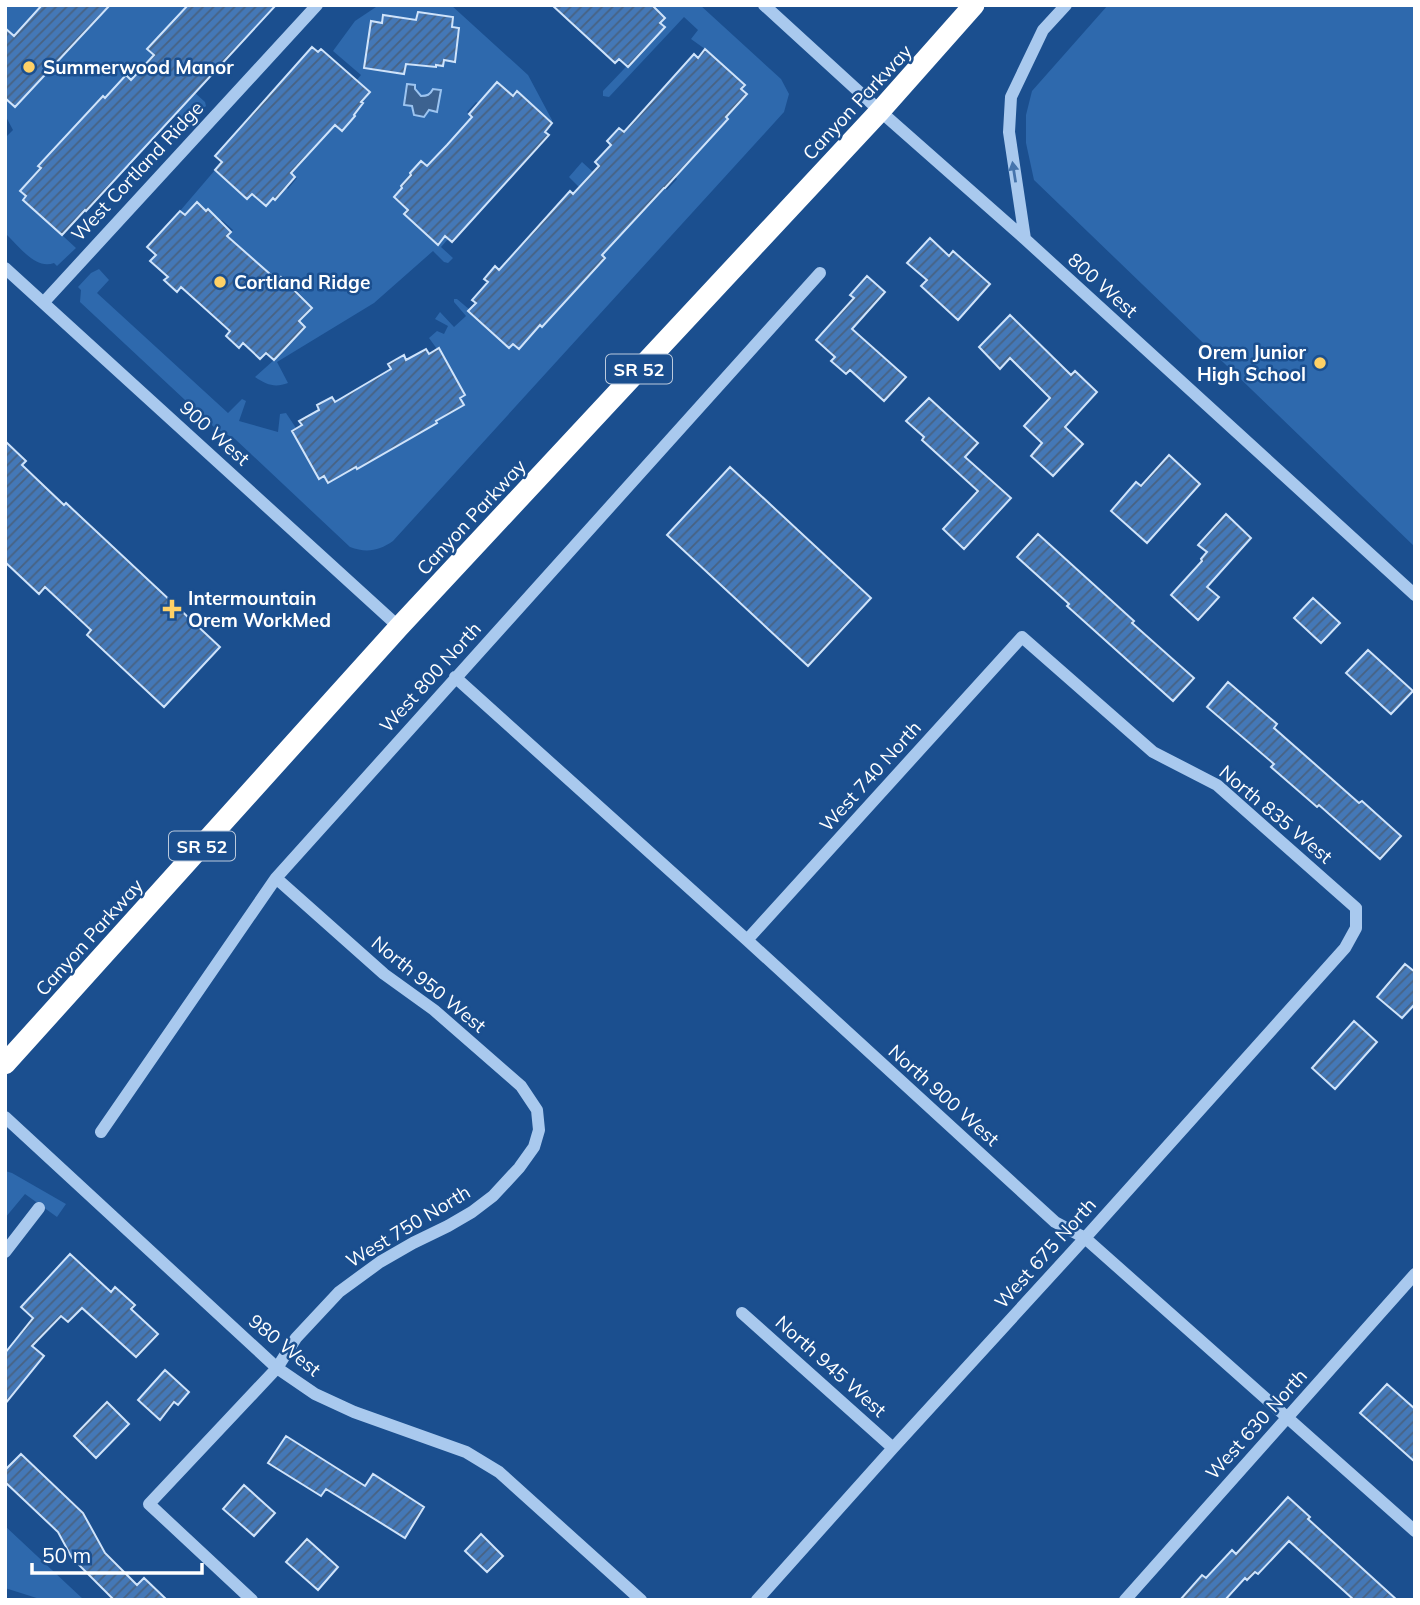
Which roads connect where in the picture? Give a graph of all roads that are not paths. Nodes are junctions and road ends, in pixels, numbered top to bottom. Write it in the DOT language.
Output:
graph roads {
  1 [pos="317,5"];
  2 [pos="764,5"];
  3 [pos="974,5"];
  4 [pos="1066,5"];
  5 [pos="880,111"];
  6 [pos="1025,239"];
  7 [pos="5,268"];
  8 [pos="820,273"];
  9 [pos="44,302"];
  10 [pos="1415,595"];
  11 [pos="399,627"];
  12 [pos="1022,637"];
  13 [pos="456,677"];
  14 [pos="276,878"];
  15 [pos="1356,928"];
  16 [pos="747,940"];
  17 [pos="5,1064"];
  18 [pos="5,1116"];
  19 [pos="539,1130"];
  20 [pos="101,1132"];
  21 [pos="39,1208"];
  22 [pos="1085,1238"];
  23 [pos="5,1251"];
  24 [pos="1415,1274"];
  25 [pos="742,1313"];
  26 [pos="277,1368"];
  27 [pos="1288,1417"];
  28 [pos="893,1448"];
  29 [pos="1415,1531"];
  30 [pos="252,1600"];
  31 [pos="641,1600"];
  32 [pos="757,1600"];
  33 [pos="1125,1600"];
  1 -- 9 [label="street, West Cortland Ridge"];
  2 -- 5 [label="street, 800 West"];
  3 -- 5 [label="highway, Canyon Parkway / SR 52"];
  6 -- 4 [label="street, one-way"];
  5 -- 6 [label="street, 800 West"];
  5 -- 11 [label="highway, Canyon Parkway / SR 52"];
  6 -- 10 [label="street, 800 West"];
  7 -- 9 [label="street, 900 West"];
  8 -- 13 [label="street, West 800 North"];
  9 -- 11 [label="street, 900 West"];
  11 -- 17 [label="highway, Canyon Parkway / SR 52"];
  12 -- 15 [label="street, North 835 West"];
  12 -- 16 [label="street, West 740 North"];
  13 -- 14 [label="street, West 800 North"];
  13 -- 16 [label="street, North 900 West"];
  14 -- 19 [label="street, North 950 West"];
  14 -- 20 [label="street, West 800 North"];
  15 -- 22 [label="street, West 675 North"];
  16 -- 22 [label="street, North 900 West"];
  18 -- 26 [label="street, 980 West"];
  19 -- 26 [label="street, West 750 North"];
  21 -- 23 [label="street"];
  22 -- 27 [label="street, North 900 West"];
  22 -- 28 [label="street, West 675 North"];
  24 -- 27 [label="street, West 630 North"];
  25 -- 28 [label="street, North 945 West"];
  26 -- 30 [label="street, West 750 North"];
  26 -- 31 [label="street, 980 West"];
  27 -- 29 [label="street, North 900 West"];
  27 -- 33 [label="street, West 630 North"];
  28 -- 32 [label="street, West 675 North"];
}
